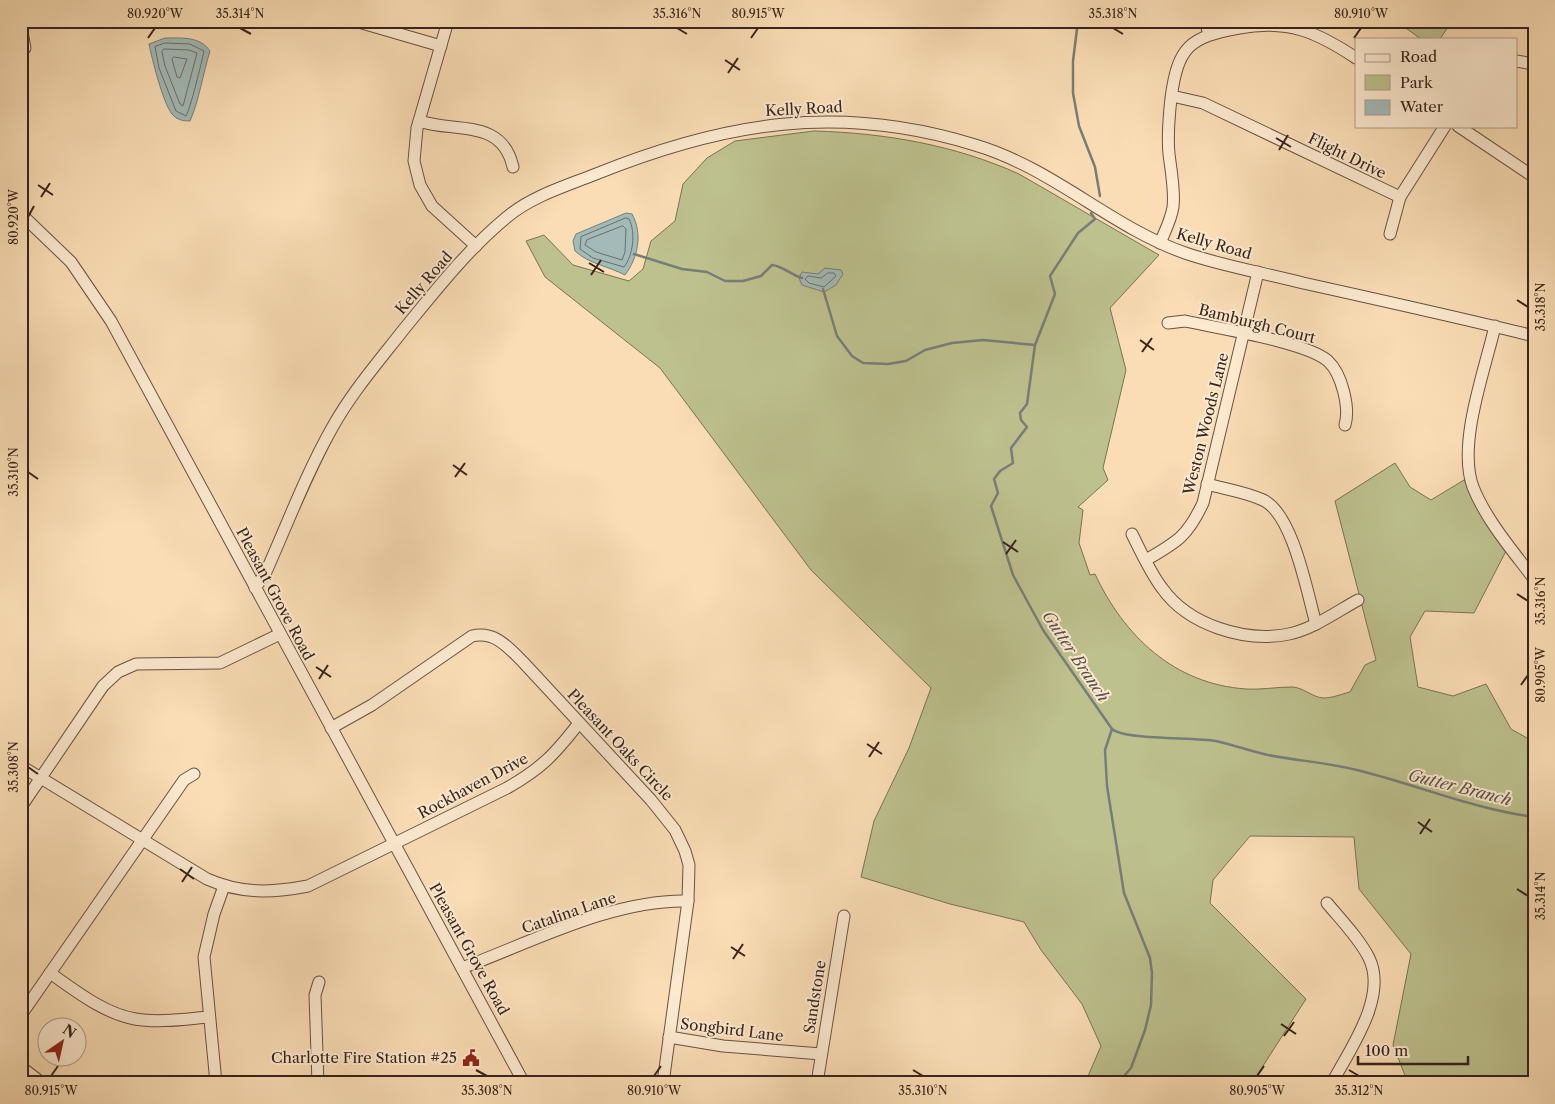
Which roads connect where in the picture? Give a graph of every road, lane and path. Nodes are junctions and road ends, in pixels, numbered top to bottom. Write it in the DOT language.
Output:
graph roads {
  1 [pos="355,21"];
  2 [pos="448,21"];
  3 [pos="1205,21"];
  4 [pos="21,27"];
  5 [pos="1209,34"];
  6 [pos="441,46"];
  7 [pos="25,48"];
  8 [pos="1355,57"];
  9 [pos="1518,61"];
  10 [pos="1534,64"];
  11 [pos="1172,96"];
  12 [pos="420,121"];
  13 [pos="1444,128"];
  14 [pos="1461,128"];
  15 [pos="513,167"];
  16 [pos="1534,177"];
  17 [pos="1400,197"];
  18 [pos="23,219"];
  19 [pos="1390,234"];
  20 [pos="1160,243"];
  21 [pos="476,246"];
  22 [pos="1258,272"];
  23 [pos="1168,323"];
  24 [pos="1495,326"];
  25 [pos="1243,334"];
  26 [pos="1534,336"];
  27 [pos="1345,425"];
  28 [pos="1207,484"];
  29 [pos="1132,534"];
  30 [pos="1146,560"];
  31 [pos="1534,579"];
  32 [pos="255,588"];
  33 [pos="1358,600"];
  34 [pos="1316,624"];
  35 [pos="280,634"];
  36 [pos="578,723"];
  37 [pos="331,728"];
  38 [pos="21,766"];
  39 [pos="194,774"];
  40 [pos="41,778"];
  41 [pos="21,807"];
  42 [pos="142,840"];
  43 [pos="394,843"];
  44 [pos="224,886"];
  45 [pos="688,901"];
  46 [pos="1327,903"];
  47 [pos="844,916"];
  48 [pos="462,968"];
  49 [pos="50,973"];
  50 [pos="319,982"];
  51 [pos="21,1015"];
  52 [pos="208,1017"];
  53 [pos="669,1037"];
  54 [pos="821,1054"];
  55 [pos="21,1068"];
  56 [pos="42,1083"];
  57 [pos="216,1083"];
  58 [pos="318,1083"];
  59 [pos="524,1083"];
  60 [pos="663,1083"];
  61 [pos="817,1083"];
  62 [pos="1332,1083"];
  1 -- 6 [label="street"];
  2 -- 6 [label="street"];
  3 -- 5 [label="street"];
  4 -- 7 [label="street"];
  5 -- 8 [label="street"];
  5 -- 11 [label="street"];
  6 -- 12 [label="street"];
  9 -- 10 [label="street"];
  11 -- 17 [label="street, Flight Drive"];
  11 -- 20 [label="street"];
  12 -- 15 [label="street"];
  12 -- 21 [label="street"];
  13 -- 17 [label="street"];
  14 -- 16 [label="street"];
  17 -- 19 [label="street"];
  18 -- 32 [label="street, Pleasant Grove Road"];
  20 -- 21 [label="street, Kelly Road"];
  20 -- 22 [label="street, Kelly Road"];
  21 -- 32 [label="street, Kelly Road"];
  22 -- 24 [label="street, Kelly Road"];
  22 -- 25 [label="street, Weston Woods Lane"];
  23 -- 25 [label="street, Bamburgh Court"];
  24 -- 26 [label="street, Kelly Road"];
  24 -- 31 [label="street"];
  25 -- 27 [label="street, Bamburgh Court"];
  25 -- 28 [label="street, Weston Woods Lane"];
  28 -- 30 [label="street, Weston Woods Lane"];
  28 -- 34 [label="street"];
  29 -- 30 [label="street"];
  30 -- 34 [label="street"];
  32 -- 35 [label="street, Pleasant Grove Road"];
  33 -- 34 [label="street"];
  35 -- 37 [label="street, Pleasant Grove Road"];
  35 -- 40 [label="street"];
  36 -- 37 [label="street, Pleasant Oaks Circle"];
  36 -- 43 [label="street, Rockhaven Drive"];
  36 -- 45 [label="street, Pleasant Oaks Circle"];
  37 -- 43 [label="street, Pleasant Grove Road"];
  38 -- 40 [label="street, Rockhaven Drive"];
  39 -- 42 [label="street"];
  40 -- 41 [label="street"];
  40 -- 42 [label="street, Rockhaven Drive"];
  42 -- 44 [label="street, Rockhaven Drive"];
  42 -- 49 [label="street"];
  43 -- 44 [label="street, Rockhaven Drive"];
  43 -- 48 [label="street, Pleasant Grove Road"];
  44 -- 52 [label="street"];
  45 -- 48 [label="street, Catalina Lane"];
  45 -- 53 [label="street, Pleasant Oaks Circle"];
  46 -- 62 [label="street"];
  47 -- 54 [label="street, Sandstone"];
  48 -- 59 [label="street, Pleasant Grove Road"];
  49 -- 51 [label="street"];
  49 -- 52 [label="street"];
  50 -- 58 [label="street"];
  52 -- 57 [label="street"];
  53 -- 54 [label="street, Songbird Lane"];
  53 -- 60 [label="street, Pleasant Oaks Circle"];
  54 -- 61 [label="street, Sandstone"];
  55 -- 56 [label="street"];
}
